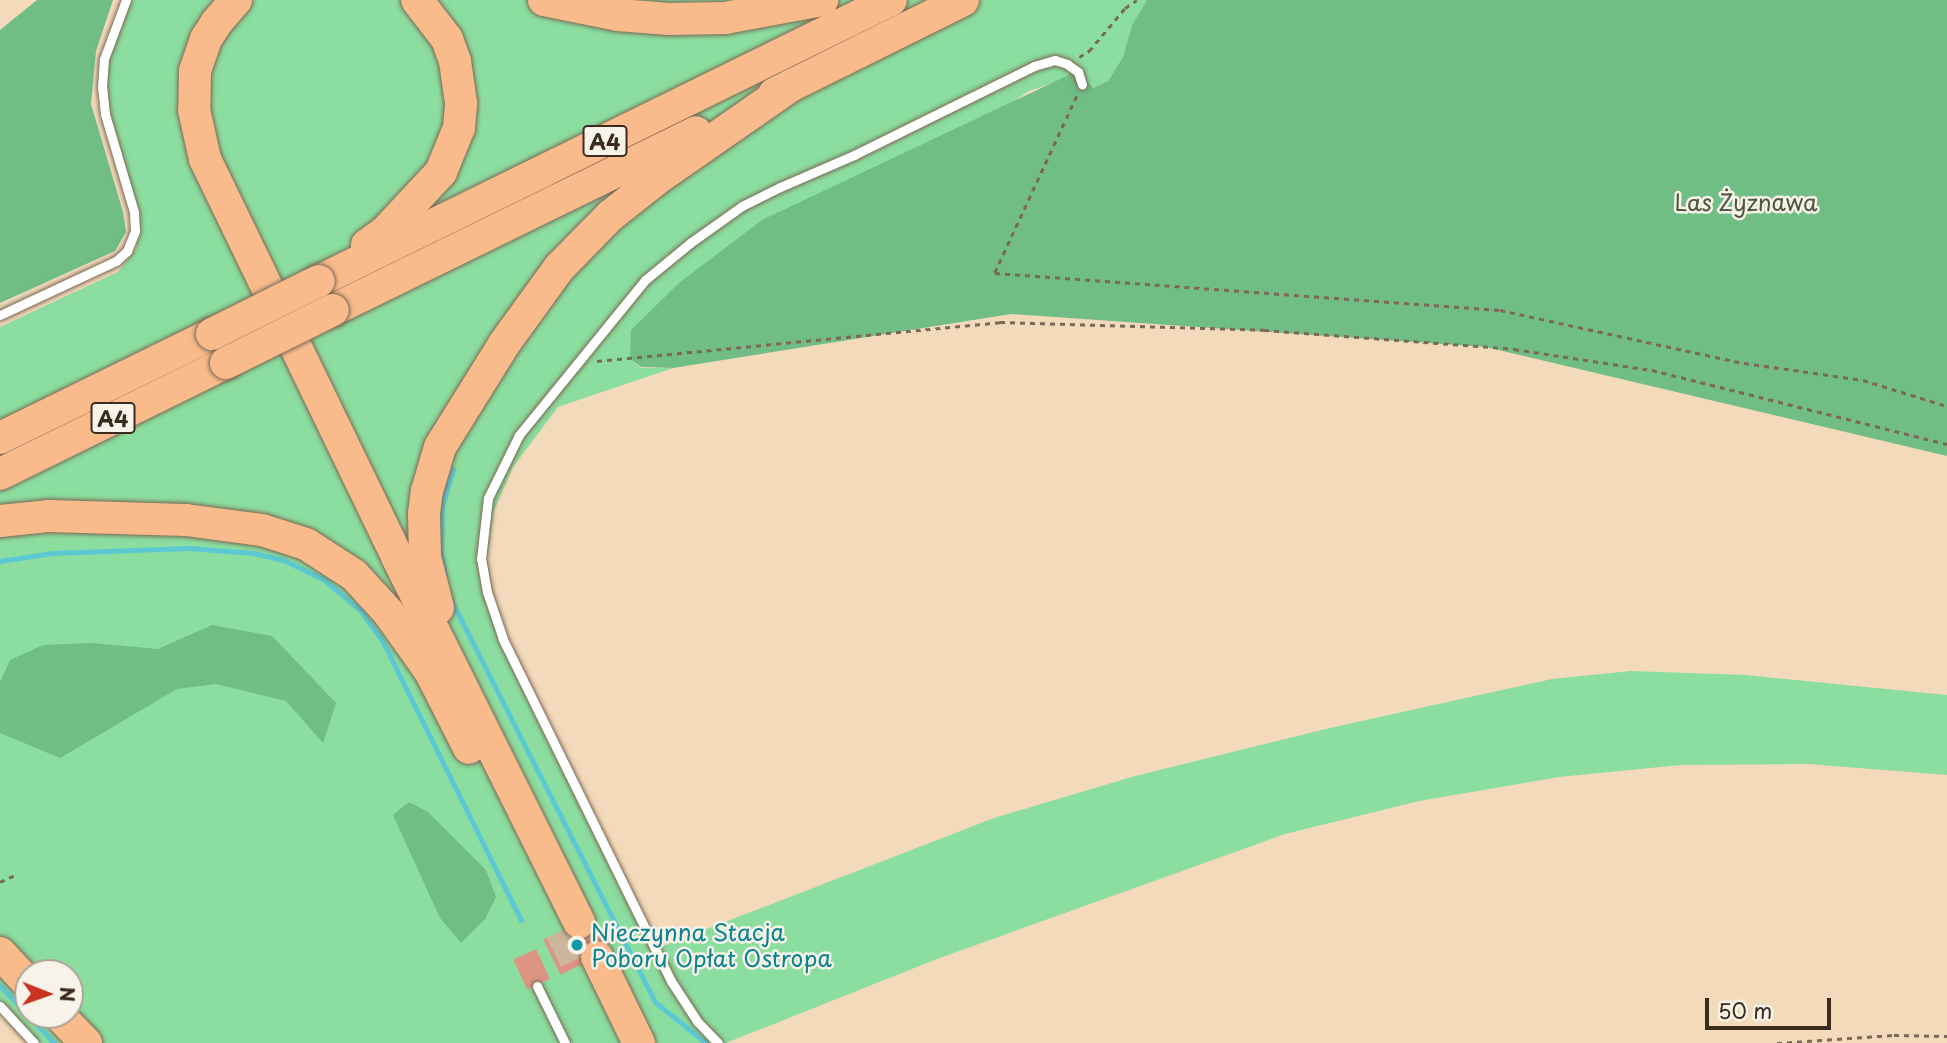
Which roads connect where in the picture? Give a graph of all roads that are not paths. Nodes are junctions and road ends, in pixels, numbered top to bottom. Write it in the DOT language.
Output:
graph roads {
  1 [pos="126,0"];
  2 [pos="210,0"];
  3 [pos="236,0"];
  4 [pos="417,0"];
  5 [pos="544,0"];
  6 [pos="822,0"];
  7 [pos="891,0"];
  8 [pos="963,0"];
  9 [pos="1082,84"];
  10 [pos="792,85"];
  11 [pos="319,281"];
  12 [pos="0,315"];
  13 [pos="0,439"];
  14 [pos="0,474"];
  15 [pos="0,521"];
  16 [pos="443,672"];
  17 [pos="570,927"];
  18 [pos="0,953"];
  19 [pos="14,968"];
  20 [pos="537,986"];
  21 [pos="0,1006"];
  22 [pos="72,1029"];
  23 [pos="34,1043"];
  24 [pos="86,1043"];
  25 [pos="565,1043"];
  26 [pos="616,1043"];
  27 [pos="639,1043"];
  28 [pos="718,1043"];
  1 -- 12 [label="lane"];
  2 -- 16 [label="highway"];
  3 -- 16 [label="highway"];
  4 -- 11 [label="highway"];
  5 -- 6 [label="highway"];
  7 -- 11 [label="highway, A4"];
  8 -- 10 [label="highway, A4"];
  9 -- 28 [label="lane"];
  10 -- 14 [label="highway, A4, bridge"];
  10 -- 16 [label="highway"];
  11 -- 13 [label="highway, A4, bridge"];
  15 -- 16 [label="highway"];
  16 -- 17 [label="highway"];
  18 -- 19 [label="highway"];
  20 -- 25 [label="lane"];
  21 -- 23 [label="lane"];
  22 -- 24 [label="highway"];
  26 -- 27 [label="highway"];
}
